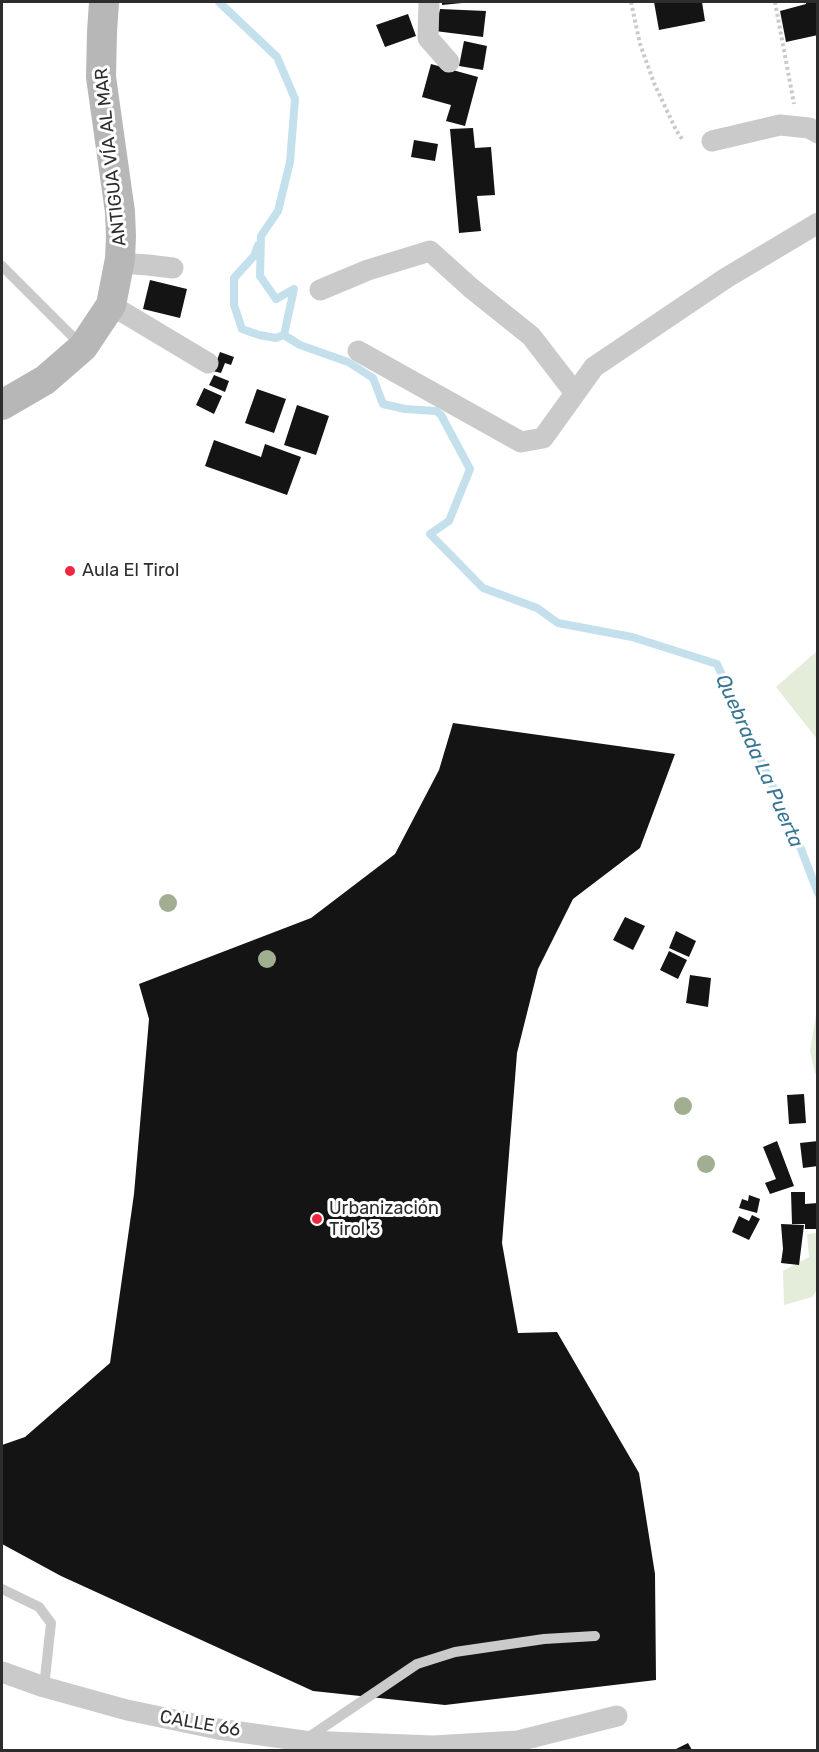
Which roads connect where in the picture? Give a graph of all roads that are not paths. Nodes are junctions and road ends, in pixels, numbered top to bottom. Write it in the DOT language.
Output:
graph roads {
  1 [pos="105,2"];
  2 [pos="429,2"];
  3 [pos="448,62"];
  4 [pos="813,130"];
  5 [pos="712,141"];
  6 [pos="818,223"];
  7 [pos="119,263"];
  8 [pos="2,266"];
  9 [pos="173,268"];
  10 [pos="320,290"];
  11 [pos="111,305"];
  12 [pos="83,347"];
  13 [pos="358,351"];
  14 [pos="208,363"];
  15 [pos="575,393"];
  16 [pos="2,405"];
  17 [pos="2,1589"];
  18 [pos="595,1636"];
  19 [pos="2,1672"];
  20 [pos="44,1687"];
  21 [pos="617,1716"];
  22 [pos="303,1741"];
  1 -- 7 [label="main road, ANTIGUA VÍA AL MAR"];
  2 -- 3 [label="street"];
  4 -- 5 [label="street"];
  6 -- 15 [label="street"];
  7 -- 9 [label="street"];
  7 -- 11 [label="main road, ANTIGUA VÍA AL MAR"];
  8 -- 12 [label="lane"];
  10 -- 15 [label="street"];
  11 -- 12 [label="main road, ANTIGUA VÍA AL MAR"];
  11 -- 14 [label="street"];
  12 -- 16 [label="main road, ANTIGUA VÍA AL MAR"];
  13 -- 15 [label="street"];
  17 -- 20 [label="lane"];
  18 -- 22 [label="lane"];
  19 -- 20 [label="street, CALLE 66"];
  20 -- 22 [label="street, CALLE 66"];
  21 -- 22 [label="street, CALLE 66"];
}
